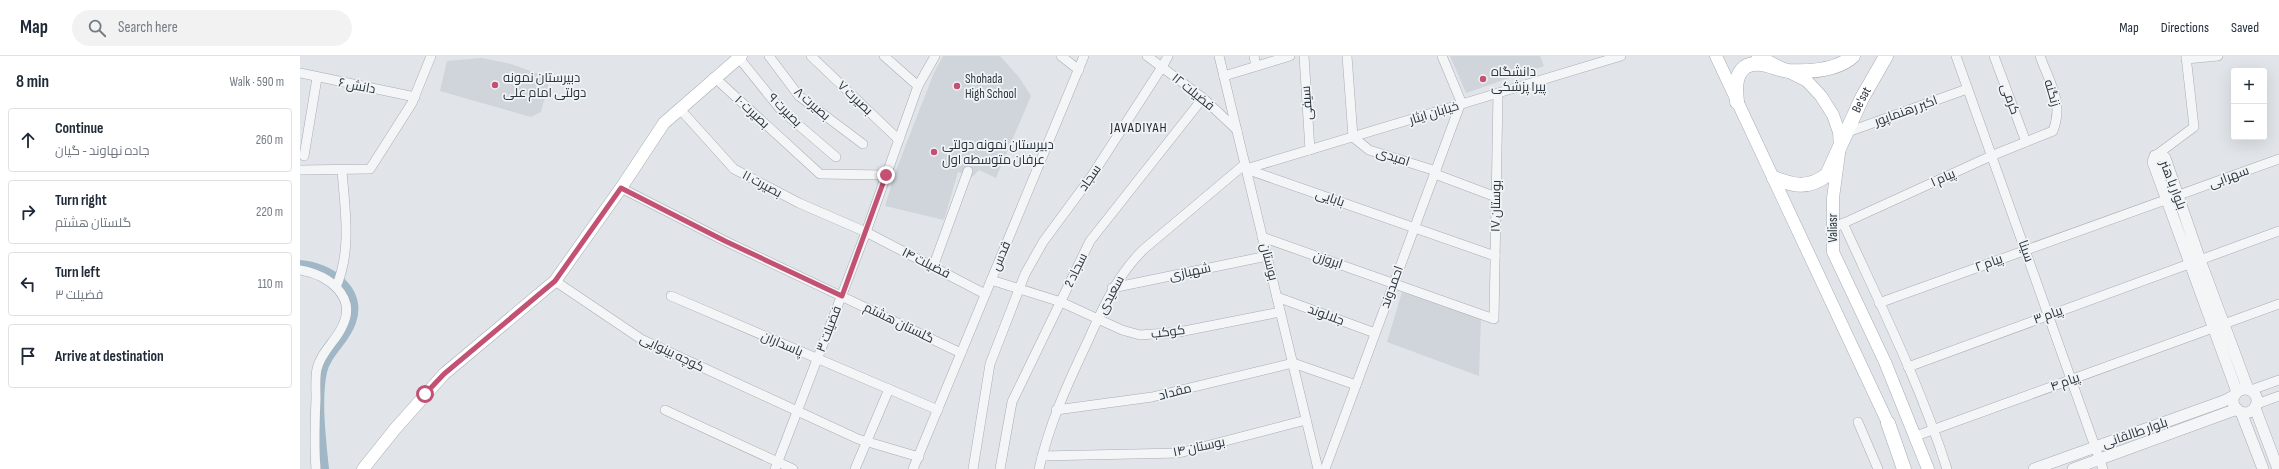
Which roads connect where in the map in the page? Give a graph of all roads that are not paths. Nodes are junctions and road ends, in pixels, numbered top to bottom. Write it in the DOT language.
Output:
graph roads {
  1 [pos="431,56"];
  2 [pos="769,56"];
  3 [pos="811,56"];
  4 [pos="884,56"];
  5 [pos="935,56"];
  6 [pos="1061,56"];
  7 [pos="1084,56"];
  8 [pos="1147,56"];
  9 [pos="1168,56"];
  10 [pos="1219,56"];
  11 [pos="1254,56"];
  12 [pos="1290,56"];
  13 [pos="1304,56"];
  14 [pos="1347,56"];
  15 [pos="1442,56"];
  16 [pos="1621,56"];
  17 [pos="1716,56"];
  18 [pos="1758,56"];
  19 [pos="1853,56"];
  20 [pos="1886,56"];
  21 [pos="1956,56"];
  22 [pos="1994,56"];
  23 [pos="2040,56"];
  24 [pos="2218,56"];
  25 [pos="740,57"];
  26 [pos="2186,58"];
  27 [pos="1256,66"];
  28 [pos="1162,67"];
  29 [pos="1079,70"];
  30 [pos="1788,71"];
  31 [pos="300,73"];
  32 [pos="1224,76"];
  33 [pos="714,77"];
  34 [pos="316,78"];
  35 [pos="918,86"];
  36 [pos="1967,89"];
  37 [pos="1498,93"];
  38 [pos="415,97"];
  39 [pos="1203,98"];
  40 [pos="1737,102"];
  41 [pos="1461,104"];
  42 [pos="679,108"];
  43 [pos="1237,130"];
  44 [pos="2053,131"];
  45 [pos="1845,132"];
  46 [pos="1353,137"];
  47 [pos="899,140"];
  48 [pos="2026,142"];
  49 [pos="863,144"];
  50 [pos="1840,146"];
  51 [pos="1310,150"];
  52 [pos="304,156"];
  53 [pos="1991,156"];
  54 [pos="2155,156"];
  55 [pos="836,158"];
  56 [pos="2279,159"];
  57 [pos="1246,166"];
  58 [pos="300,170"];
  59 [pos="342,170"];
  60 [pos="968,171"];
  61 [pos="1435,172"];
  62 [pos="886,175"];
  63 [pos="1774,178"];
  64 [pos="621,188"];
  65 [pos="2178,195"];
  66 [pos="1496,197"];
  67 [pos="2166,199"];
  68 [pos="1838,226"];
  69 [pos="1415,227"];
  70 [pos="2279,231"];
  71 [pos="866,232"];
  72 [pos="1262,237"];
  73 [pos="2025,250"];
  74 [pos="1267,256"];
  75 [pos="1495,256"];
  76 [pos="2200,260"];
  77 [pos="2189,264"];
  78 [pos="933,267"];
  79 [pos="300,270"];
  80 [pos="991,280"];
  81 [pos="555,281"];
  82 [pos="1394,284"];
  83 [pos="336,287"];
  84 [pos="1112,288"];
  85 [pos="1019,289"];
  86 [pos="985,294"];
  87 [pos="670,296"];
  88 [pos="842,296"];
  89 [pos="1277,297"];
  90 [pos="1061,302"];
  91 [pos="1879,303"];
  92 [pos="2279,304"];
  93 [pos="1280,312"];
  94 [pos="2048,315"];
  95 [pos="1098,319"];
  96 [pos="1494,319"];
  97 [pos="2224,323"];
  98 [pos="2213,328"];
  99 [pos="1375,332"];
  100 [pos="961,353"];
  101 [pos="818,359"];
  102 [pos="1293,363"];
  103 [pos="1908,367"];
  104 [pos="2071,379"];
  105 [pos="2279,380"];
  106 [pos="1356,385"];
  107 [pos="889,389"];
  108 [pos="2250,390"];
  109 [pos="2236,394"];
  110 [pos="2279,396"];
  111 [pos="2256,406"];
  112 [pos="665,410"];
  113 [pos="938,410"];
  114 [pos="1056,410"];
  115 [pos="2239,410"];
  116 [pos="797,412"];
  117 [pos="1306,420"];
  118 [pos="1858,422"];
  119 [pos="1888,423"];
  120 [pos="1934,430"];
  121 [pos="1916,436"];
  122 [pos="868,440"];
  123 [pos="2096,447"];
  124 [pos="1042,456"];
  125 [pos="919,457"];
  126 [pos="2102,464"];
  127 [pos="777,466"];
  128 [pos="316,469"];
  129 [pos="363,469"];
  130 [pos="793,469"];
  131 [pos="855,469"];
  132 [pos="913,469"];
  133 [pos="973,469"];
  134 [pos="1000,469"];
  135 [pos="1038,469"];
  136 [pos="1318,469"];
  137 [pos="1324,469"];
  138 [pos="1878,469"];
  139 [pos="1904,469"];
  140 [pos="1928,469"];
  141 [pos="1947,469"];
  142 [pos="2034,469"];
  143 [pos="2073,469"];
  144 [pos="2263,469"];
  145 [pos="2278,469"];
  1 -- 38 [label="street"];
  2 -- 49 [label="street, بصیرت ۸"];
  3 -- 47 [label="street, بصیرت ۷"];
  4 -- 35 [label="street"];
  5 -- 35 [label="street, فضیلت ۳"];
  6 -- 29 [label="street"];
  7 -- 29 [label="street, قدس"];
  8 -- 28 [label="street, فضیلت ۱۲"];
  9 -- 28 [label="street, سجاد"];
  10 -- 32 [label="street, بوستان"];
  11 -- 27 [label="street"];
  12 -- 27 [label="street"];
  13 -- 51 [label="street, سیفی"];
  14 -- 46 [label="street"];
  15 -- 41 [label="street"];
  16 -- 37 [label="street, خیابان ایثار"];
  17 -- 40 [label="main road, Valiasr"];
  18 -- 30 [label="main road, Valiasr"];
  19 -- 30 [label="main road"];
  20 -- 45 [label="main road, Be'sat"];
  21 -- 36 [label="street, سینا"];
  22 -- 48 [label="street, کرمی"];
  23 -- 44 [label="street, زنگنه"];
  24 -- 26 [label="street"];
  25 -- 33 [label="main road"];
  25 -- 55 [label="street, بصیرت ۹"];
  26 -- 54 [label="street"];
  27 -- 32 [label="street"];
  28 -- 39 [label="street, فضیلت ۱۲"];
  28 -- 85 [label="street, سجاد"];
  29 -- 80 [label="street, قدس"];
  30 -- 40 [label="main road"];
  30 -- 50 [label="main road, Valiasr"];
  31 -- 34 [label="street, دانش ۶"];
  32 -- 43 [label="street, بوستان"];
  33 -- 42 [label="main road"];
  33 -- 62 [label="street, بصیرت ۱۰"];
  34 -- 38 [label="street, دانش ۶"];
  34 -- 52 [label="street"];
  35 -- 47 [label="street, فضیلت ۳"];
  36 -- 45 [label="street, اکبر رهنماپور"];
  36 -- 53 [label="street, سینا"];
  37 -- 41 [label="street, خیابان ایثار"];
  37 -- 66 [label="street, بوستان ۱۷"];
  38 -- 59 [label="street"];
  39 -- 43 [label="street, فضیلت ۱۲"];
  39 -- 90 [label="street, سجاد 2"];
  40 -- 63 [label="main road, Valiasr"];
  41 -- 46 [label="street, خیابان ایثار"];
  41 -- 61 [label="street, احمدوند"];
  42 -- 64 [label="main road"];
  42 -- 71 [label="street, بصیرت ۱۱"];
  43 -- 57 [label="street, بوستان"];
  44 -- 48 [label="street, پیام ۱"];
  45 -- 50 [label="main road, Be'sat"];
  46 -- 51 [label="street, خیابان ایثار"];
  46 -- 61 [label="street, امیدی"];
  47 -- 62 [label="street, فضیلت ۳"];
  48 -- 53 [label="street, پیام ۱"];
  50 -- 63 [label="main road"];
  50 -- 68 [label="main road, Valiasr"];
  51 -- 57 [label="street, خیابان ایثار"];
  53 -- 68 [label="street, پیام ۱"];
  53 -- 73 [label="street, سینا"];
  54 -- 65 [label="street, بلوار با هنر"];
  54 -- 67 [label="street, بلوار با هنر"];
  56 -- 65 [label="street, سهرابی"];
  57 -- 69 [label="street, بابایی"];
  57 -- 72 [label="street, بوستان"];
  57 -- 84 [label="street, سعیدی"];
  58 -- 59 [label="street"];
  59 -- 83 [label="street"];
  60 -- 78 [label="street"];
  61 -- 66 [label="street, امیدی"];
  61 -- 69 [label="street, احمدوند"];
  62 -- 71 [label="street, فضیلت ۳"];
  63 -- 119 [label="main road, Valiasr"];
  64 -- 81 [label="main road"];
  64 -- 88 [label="street, گلستان هشتم"];
  65 -- 67 [label="street, سهرابی"];
  65 -- 76 [label="street, بلوار با هنر"];
  66 -- 75 [label="street, بوستان ۱۷"];
  67 -- 73 [label="street, پیام ۲"];
  67 -- 77 [label="street, بلوار با هنر"];
  68 -- 91 [label="street"];
  68 -- 121 [label="main road, Valiasr"];
  69 -- 75 [label="street, بابایی"];
  69 -- 82 [label="street, احمدوند"];
  70 -- 76 [label="street, پیام ۳"];
  71 -- 78 [label="street, فضیلت ۱۴"];
  71 -- 88 [label="street, فضیلت ۳"];
  72 -- 74 [label="street, بوستان"];
  72 -- 82 [label="street, ابروزن"];
  73 -- 91 [label="street, پیام ۲"];
  73 -- 94 [label="street, سینا"];
  74 -- 84 [label="street, شهبازی"];
  74 -- 89 [label="street, بوستان"];
  75 -- 96 [label="street, بوستان ۱۷"];
  76 -- 77 [label="street, پیام ۳"];
  76 -- 97 [label="street, بلوار با هنر"];
  77 -- 94 [label="street, پیام ۳"];
  77 -- 98 [label="street, بلوار با هنر"];
  78 -- 86 [label="street, فضیلت ۱۴"];
  79 -- 83 [label="street"];
  80 -- 85 [label="street, کوکب"];
  80 -- 86 [label="street, قدس"];
  81 -- 116 [label="street, کوچه بینوایی"];
  81 -- 129 [label="main road"];
  82 -- 96 [label="street, ابروزن"];
  82 -- 99 [label="street, احمدوند"];
  83 -- 128 [label="street"];
  84 -- 95 [label="street, سعیدی"];
  85 -- 90 [label="street, کوکب"];
  85 -- 133 [label="street, سجاد"];
  86 -- 100 [label="street, قدس"];
  87 -- 101 [label="street, پاسداران"];
  88 -- 100 [label="street, گلستان هشتم"];
  88 -- 101 [label="street, فضیلت ۳"];
  89 -- 93 [label="street, بوستان"];
  89 -- 99 [label="street, جلالوند"];
  90 -- 95 [label="street, کوکب"];
  90 -- 134 [label="street, سجاد 2"];
  91 -- 103 [label="street"];
  92 -- 97 [label="street, پیام ۴"];
  93 -- 95 [label="street, کوکب"];
  93 -- 102 [label="street, بوستان"];
  94 -- 103 [label="street, پیام ۳"];
  94 -- 104 [label="street, سینا"];
  95 -- 114 [label="street, سعیدی"];
  97 -- 98 [label="street, پیام ۴"];
  97 -- 108 [label="street, بلوار با هنر"];
  98 -- 104 [label="street, پیام ۴"];
  98 -- 109 [label="street, بلوار با هنر"];
  99 -- 106 [label="street, احمدوند"];
  100 -- 113 [label="street, قدس"];
  101 -- 107 [label="street, پاسداران"];
  101 -- 116 [label="street, فضیلت ۳"];
  102 -- 106 [label="street"];
  102 -- 114 [label="street, مقداد"];
  102 -- 117 [label="street, بوستان"];
  103 -- 120 [label="street"];
  104 -- 120 [label="street, پیام ۴"];
  104 -- 123 [label="street, سینا"];
  105 -- 108 [label="street"];
  106 -- 137 [label="street, احمدوند"];
  107 -- 113 [label="street, پاسداران"];
  107 -- 122 [label="street"];
  108 -- 109 [label="street"];
  108 -- 111 [label="street"];
  109 -- 115 [label="street"];
  109 -- 123 [label="street, بلوار طالقانی"];
  110 -- 111 [label="street"];
  111 -- 115 [label="street"];
  111 -- 145 [label="street"];
  112 -- 127 [label="street"];
  113 -- 125 [label="street, قدس"];
  114 -- 124 [label="street, سعیدی"];
  115 -- 126 [label="street, بلوار طالقانی"];
  115 -- 144 [label="street"];
  116 -- 122 [label="street"];
  116 -- 127 [label="street, فضیلت ۳"];
  117 -- 124 [label="street, بوستان ۱۴"];
  117 -- 136 [label="street, بوستان"];
  118 -- 138 [label="street"];
  119 -- 139 [label="main road, Valiasr"];
  120 -- 121 [label="street, پیام ۴"];
  120 -- 141 [label="street"];
  121 -- 140 [label="main road, Valiasr"];
  122 -- 125 [label="street"];
  122 -- 131 [label="street"];
  123 -- 126 [label="street, سینا"];
  123 -- 142 [label="street, بلوار طالقانی"];
  124 -- 135 [label="street, سعیدی"];
  125 -- 132 [label="street, قدس"];
  126 -- 143 [label="street, بلوار طالقانی"];
  127 -- 130 [label="street"];
}
